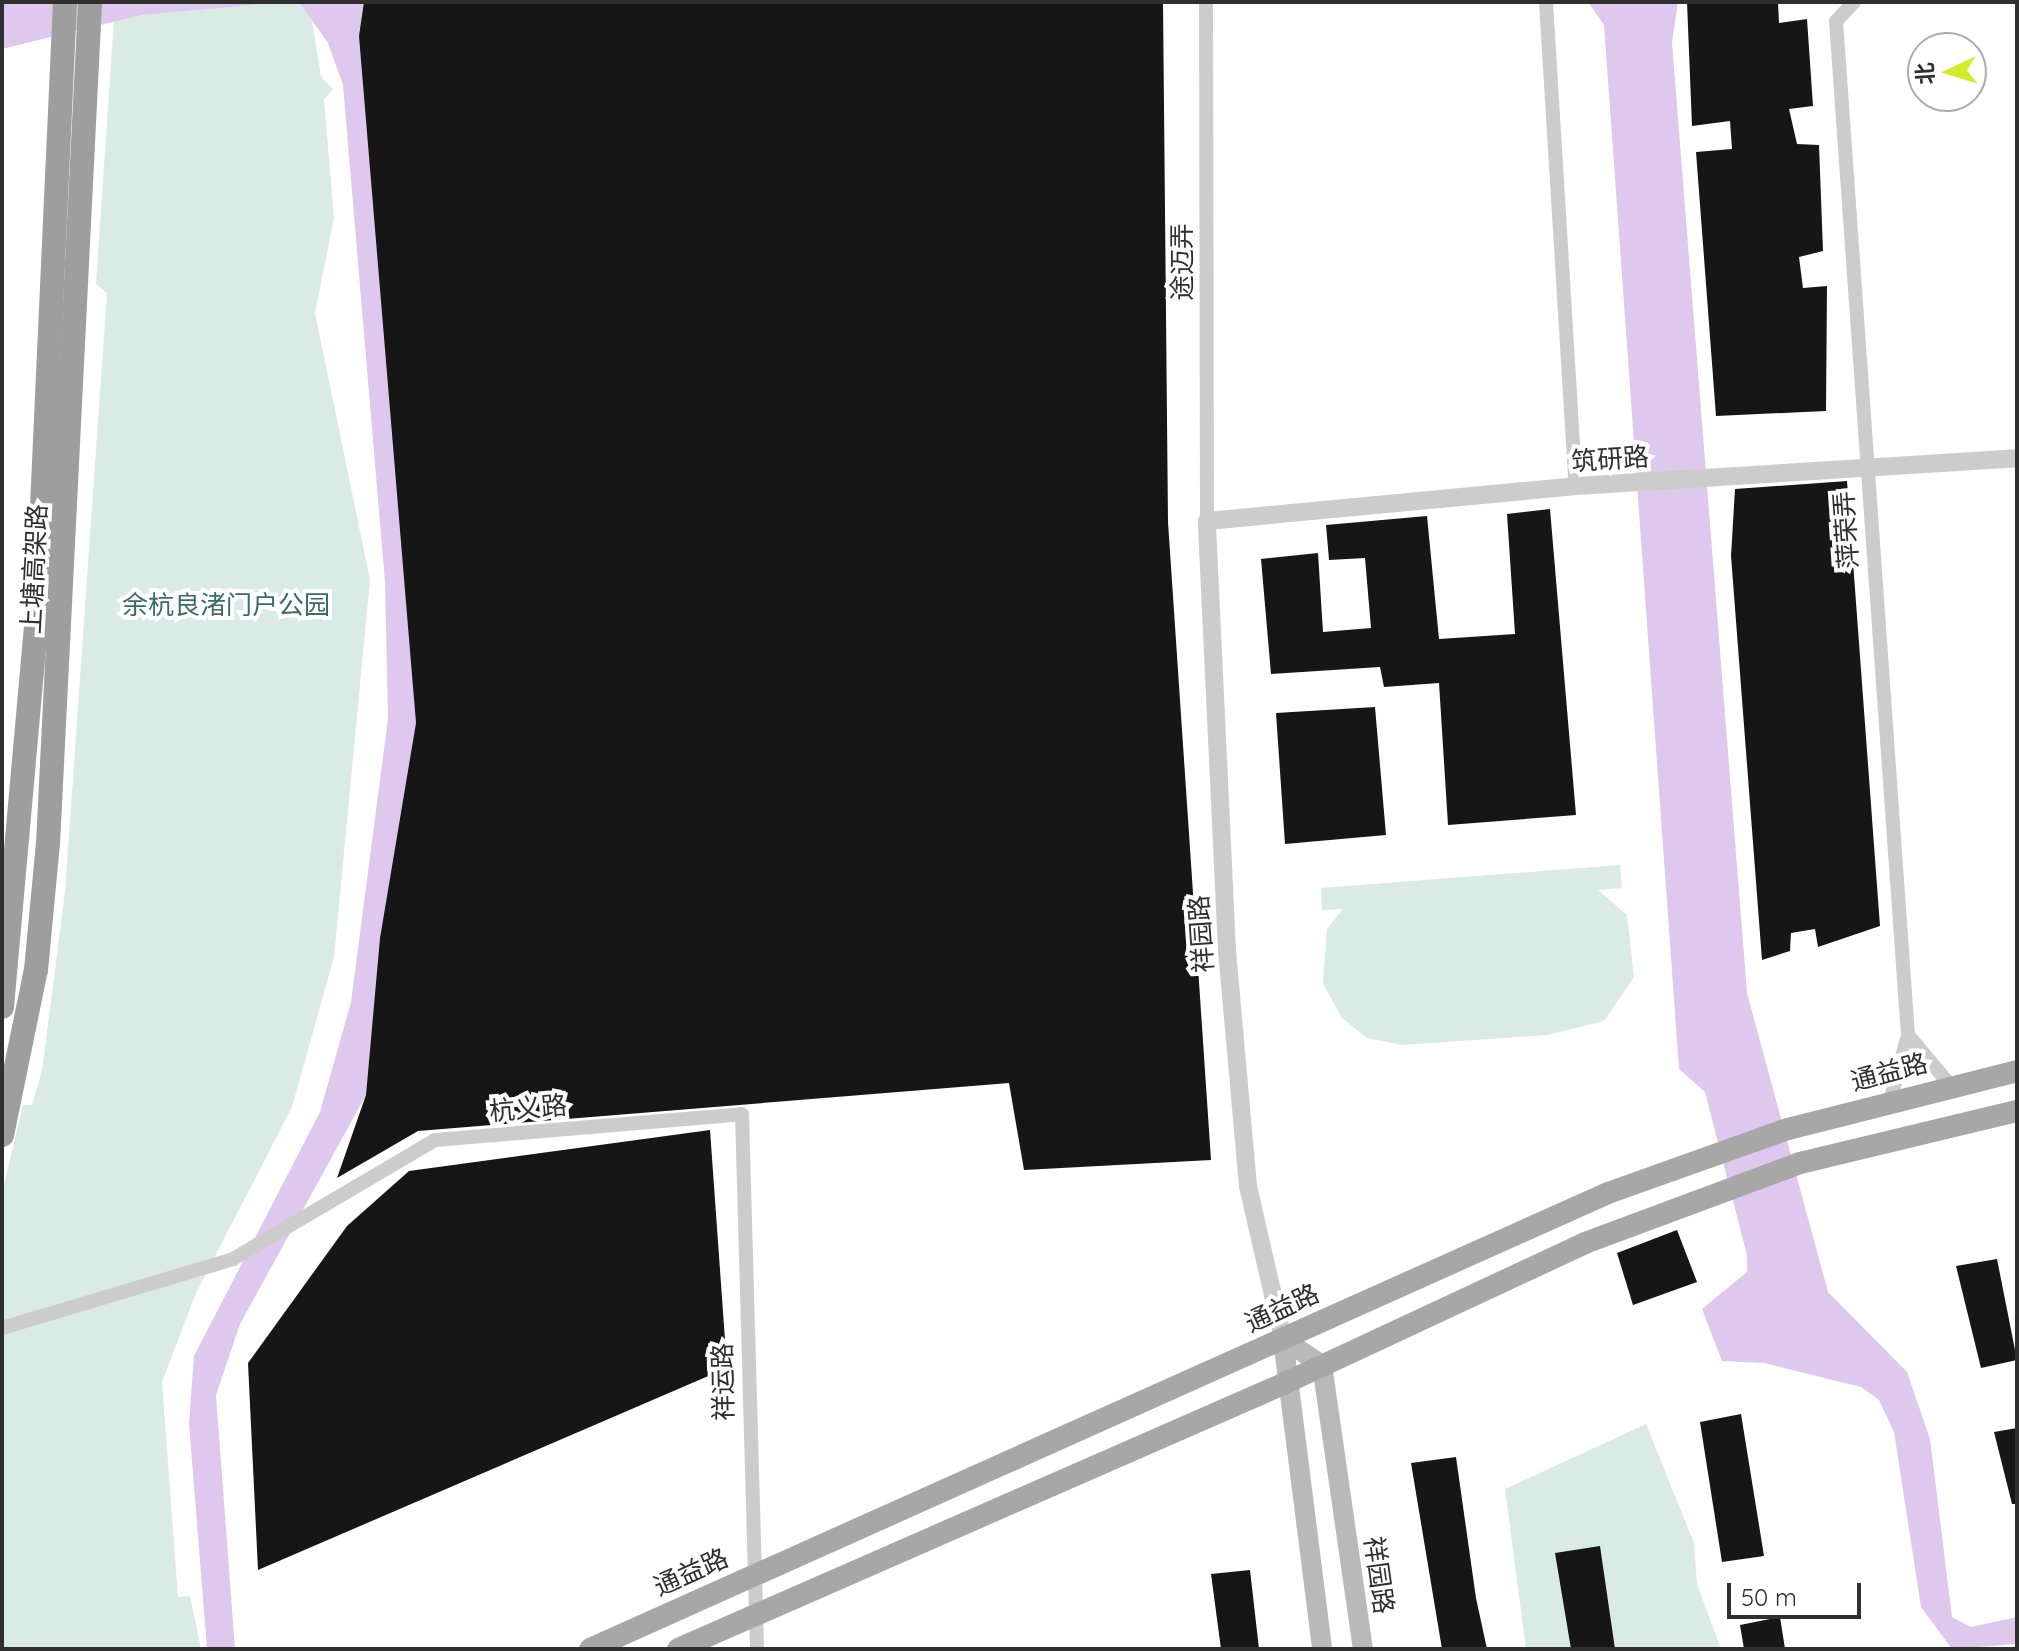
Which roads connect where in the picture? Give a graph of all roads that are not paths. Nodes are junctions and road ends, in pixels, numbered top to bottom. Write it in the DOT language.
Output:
graph roads {
  1 [pos="65,2"];
  2 [pos="90,2"];
  3 [pos="1206,2"];
  4 [pos="1546,2"];
  5 [pos="1854,2"];
  6 [pos="2017,458"];
  7 [pos="1865,470"];
  8 [pos="1576,486"];
  9 [pos="1207,521"];
  10 [pos="2,1007"];
  11 [pos="1908,1035"];
  12 [pos="2017,1071"];
  13 [pos="1950,1085"];
  14 [pos="1890,1101"];
  15 [pos="2017,1111"];
  16 [pos="742,1114"];
  17 [pos="2,1135"];
  18 [pos="2,1328"];
  19 [pos="1283,1339"];
  20 [pos="1322,1365"];
  21 [pos="1283,1384"];
  22 [pos="750,1576"];
  23 [pos="752,1615"];
  24 [pos="590,1649"];
  25 [pos="678,1649"];
  26 [pos="757,1649"];
  27 [pos="1322,1649"];
  28 [pos="1363,1649"];
  1 -- 10 [label="highway, 上塘高架路"];
  2 -- 17 [label="highway, 上塘高架路"];
  3 -- 9 [label="street, 途迈弄"];
  4 -- 8 [label="street"];
  5 -- 7 [label="street, 萍荣弄"];
  6 -- 7 [label="street, 筑研路"];
  7 -- 8 [label="street, 筑研路"];
  7 -- 11 [label="street, 萍荣弄"];
  8 -- 9 [label="street, 筑研路"];
  9 -- 19 [label="street, 祥园路"];
  11 -- 13 [label="street"];
  11 -- 14 [label="street, 萍荣弄"];
  12 -- 13 [label="main road, 通益路"];
  13 -- 14 [label="main road, 通益路"];
  14 -- 19 [label="main road, 通益路"];
  15 -- 20 [label="main road"];
  16 -- 18 [label="street, 杭义路"];
  16 -- 22 [label="street, 祥运路"];
  19 -- 20 [label="main road"];
  19 -- 21 [label="main road, 祥园路"];
  19 -- 22 [label="main road, 通益路"];
  20 -- 21 [label="main road"];
  20 -- 28 [label="main road, 祥园路"];
  21 -- 23 [label="main road"];
  21 -- 27 [label="main road, 祥园路"];
  22 -- 23 [label="street, 祥运路"];
  22 -- 24 [label="main road, 通益路"];
  23 -- 25 [label="main road"];
  23 -- 26 [label="street, 祥运路"];
}
